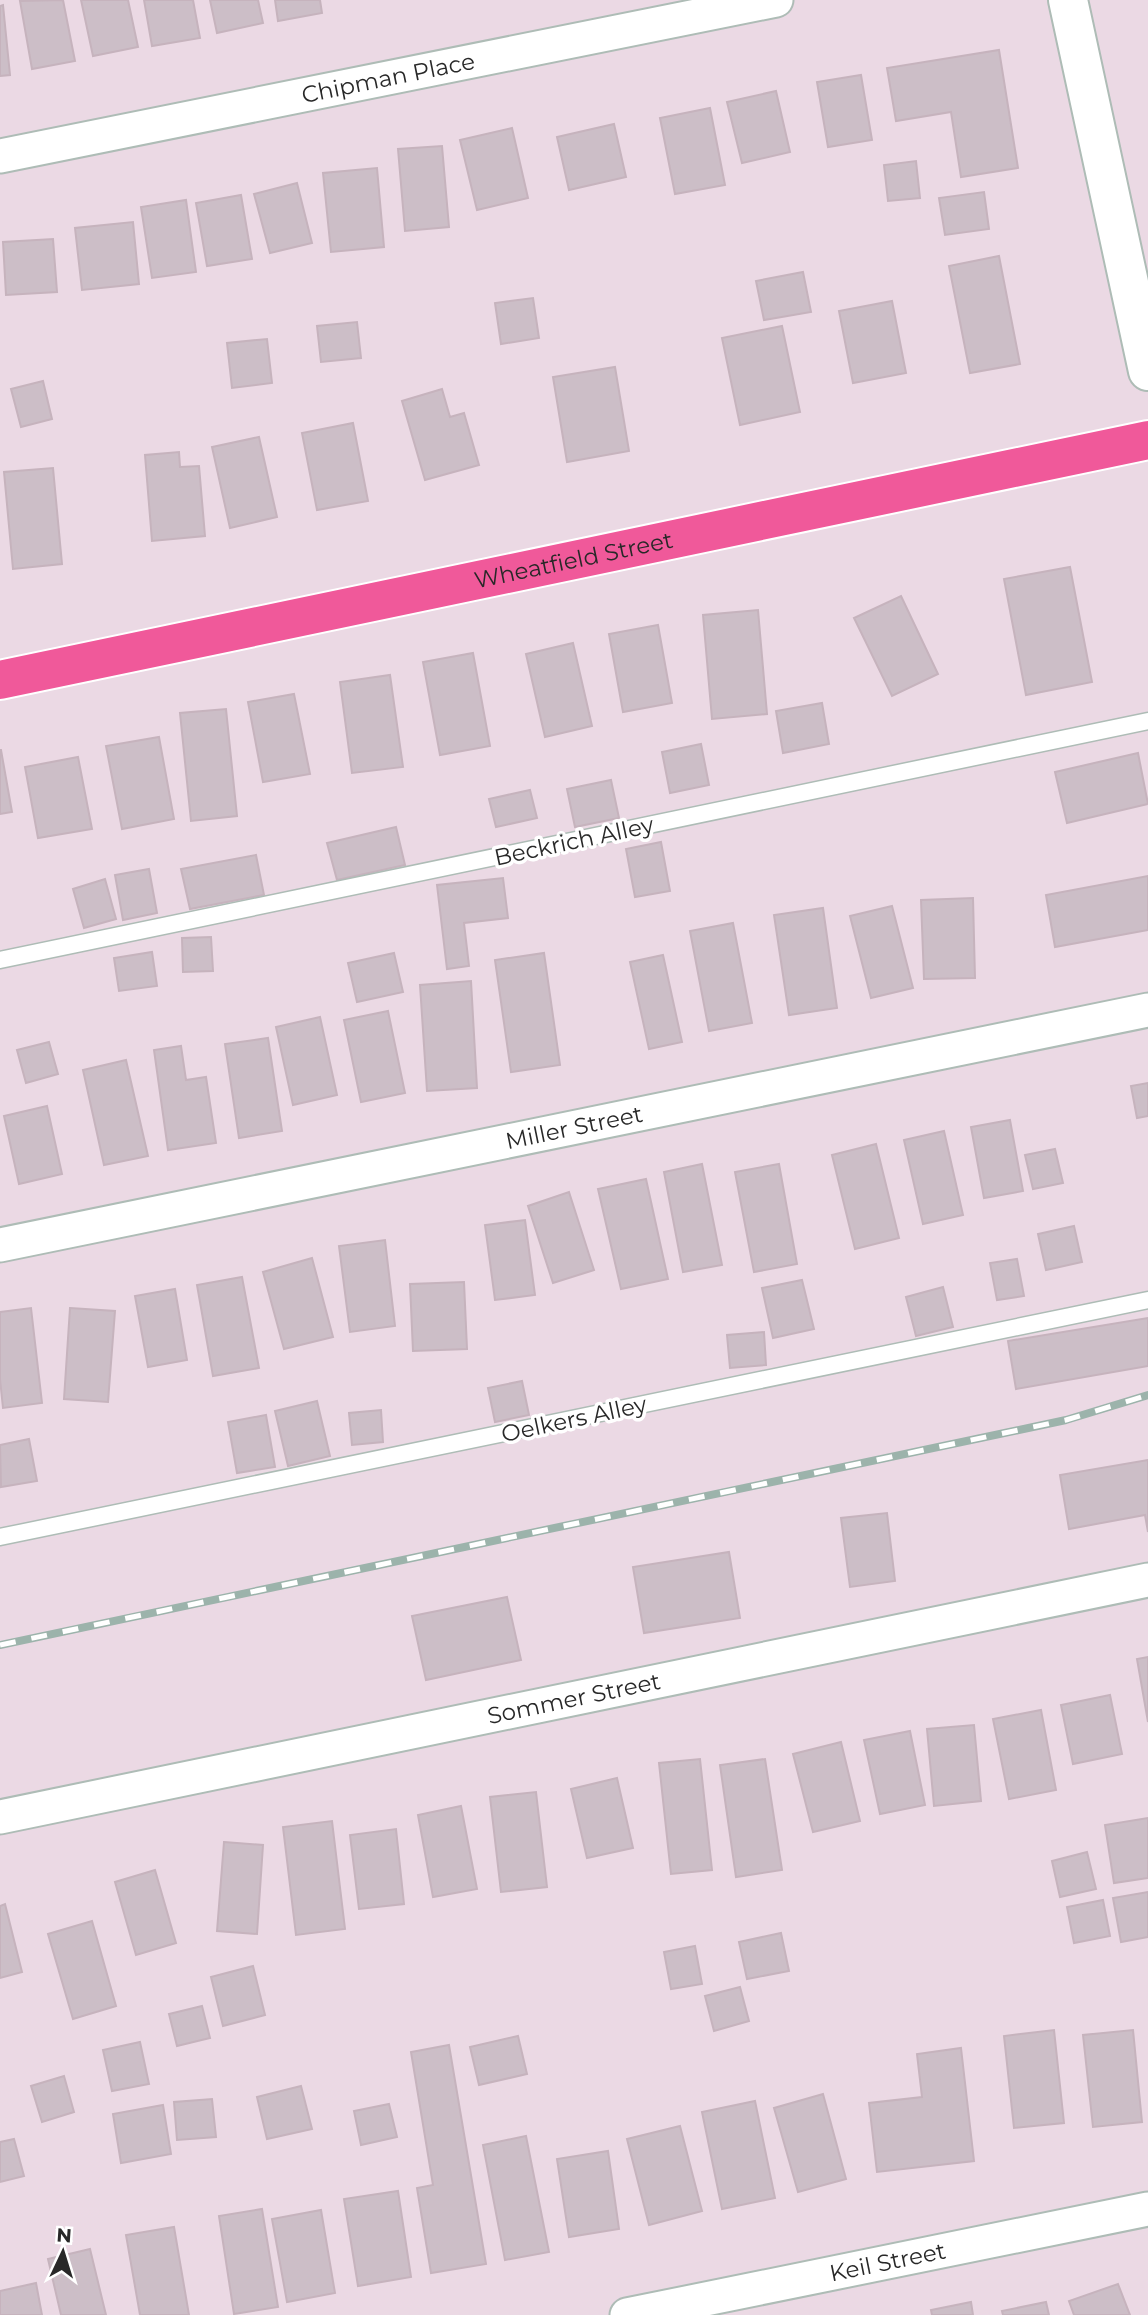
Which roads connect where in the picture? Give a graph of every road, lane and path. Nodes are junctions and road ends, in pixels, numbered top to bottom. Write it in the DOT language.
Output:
graph roads {
  1 [pos="776,0"];
  2 [pos="1068,0"];
  3 [pos="0,156"];
  4 [pos="1148,371"];
  5 [pos="1148,440"];
  6 [pos="0,680"];
  7 [pos="1148,721"];
  8 [pos="0,960"];
  9 [pos="1148,1010"];
  10 [pos="0,1245"];
  11 [pos="1148,1300"];
  12 [pos="0,1537"];
  13 [pos="1148,1580"];
  14 [pos="0,1817"];
  15 [pos="1148,2209"];
  16 [pos="626,2315"];
  1 -- 3 [label="street, Chipman Place"];
  2 -- 4 [label="street"];
  5 -- 6 [label="main road, Wheatfield Street"];
  7 -- 8 [label="lane, Beckrich Alley"];
  9 -- 10 [label="street, Miller Street"];
  11 -- 12 [label="lane, Oelkers Alley"];
  13 -- 14 [label="street, Sommer Street"];
  15 -- 16 [label="street, Keil Street"];
}
